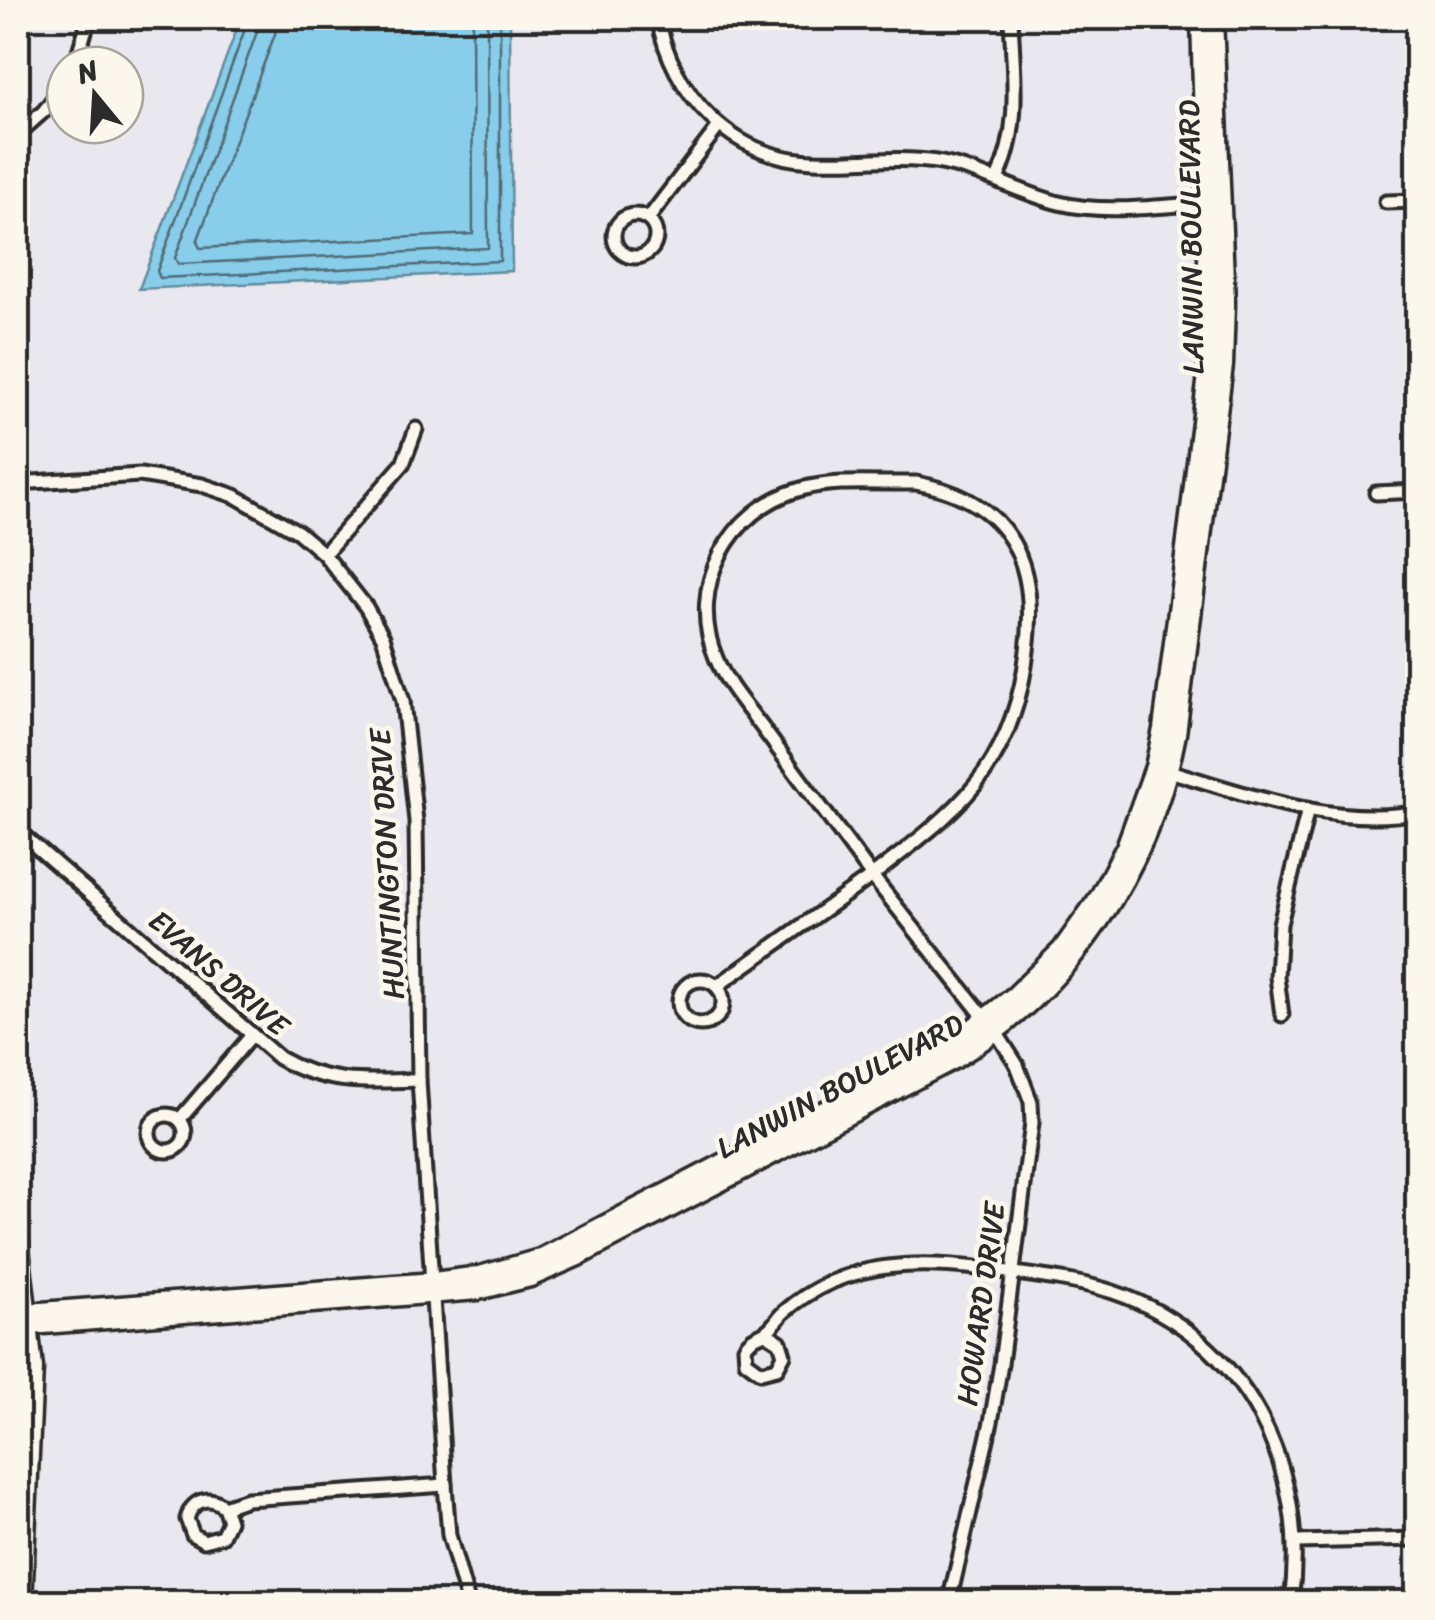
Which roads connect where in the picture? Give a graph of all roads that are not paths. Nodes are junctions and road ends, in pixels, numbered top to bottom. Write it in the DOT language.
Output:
graph roads {
  1 [pos="89,18"];
  2 [pos="658,18"];
  3 [pos="1012,18"];
  4 [pos="1201,18"];
  5 [pos="1214,18"];
  6 [pos="81,45"];
  7 [pos="45,110"];
  8 [pos="718,126"];
  9 [pos="18,134"];
  10 [pos="997,179"];
  11 [pos="1418,201"];
  12 [pos="1386,202"];
  13 [pos="1214,203"];
  14 [pos="648,219"];
  15 [pos="416,429"];
  16 [pos="18,483"];
  17 [pos="1418,492"];
  18 [pos="1376,493"];
  19 [pos="324,554"];
  20 [pos="1162,769"];
  21 [pos="1308,809"];
  22 [pos="1418,812"];
  23 [pos="18,831"];
  24 [pos="872,876"];
  25 [pos="717,986"];
  26 [pos="1282,1015"];
  27 [pos="991,1026"];
  28 [pos="252,1036"];
  29 [pos="419,1080"];
  30 [pos="180,1120"];
  31 [pos="18,1241"];
  32 [pos="1010,1272"];
  33 [pos="435,1288"];
  34 [pos="23,1321"];
  35 [pos="766,1333"];
  36 [pos="445,1485"];
  37 [pos="224,1507"];
  38 [pos="1418,1538"];
  39 [pos="1296,1542"];
  40 [pos="22,1602"];
  41 [pos="468,1602"];
  42 [pos="949,1602"];
  43 [pos="1291,1602"];
  1 -- 6 [label="street"];
  2 -- 8 [label="street"];
  3 -- 10 [label="street"];
  4 -- 13 [label="street, LANWIN BOULEVARD"];
  5 -- 13 [label="street, LANWIN BOULEVARD"];
  7 -- 9 [label="street"];
  8 -- 10 [label="street"];
  8 -- 14 [label="street"];
  10 -- 13 [label="street"];
  11 -- 12 [label="street"];
  13 -- 20 [label="street, LANWIN BOULEVARD"];
  15 -- 19 [label="street"];
  16 -- 19 [label="street, HUNTINGTON DRIVE"];
  17 -- 18 [label="street"];
  19 -- 29 [label="street, HUNTINGTON DRIVE"];
  20 -- 21 [label="street"];
  20 -- 27 [label="street, LANWIN BOULEVARD"];
  21 -- 22 [label="street"];
  21 -- 26 [label="street"];
  23 -- 28 [label="street, EVANS DRIVE"];
  24 -- 24 [label="street"];
  24 -- 25 [label="street"];
  24 -- 27 [label="street, HOWARD DRIVE"];
  27 -- 32 [label="street, HOWARD DRIVE"];
  27 -- 33 [label="street, LANWIN BOULEVARD"];
  28 -- 29 [label="street, EVANS DRIVE"];
  28 -- 30 [label="street"];
  29 -- 33 [label="street, HUNTINGTON DRIVE"];
  31 -- 34 [label="street"];
  32 -- 35 [label="street"];
  32 -- 39 [label="street"];
  32 -- 42 [label="street, HOWARD DRIVE"];
  33 -- 34 [label="street, LANWIN BOULEVARD"];
  33 -- 36 [label="street, HUNTINGTON DRIVE"];
  34 -- 40 [label="street"];
  36 -- 37 [label="street"];
  36 -- 41 [label="street, HUNTINGTON DRIVE"];
  38 -- 39 [label="street"];
  39 -- 43 [label="street"];
}
